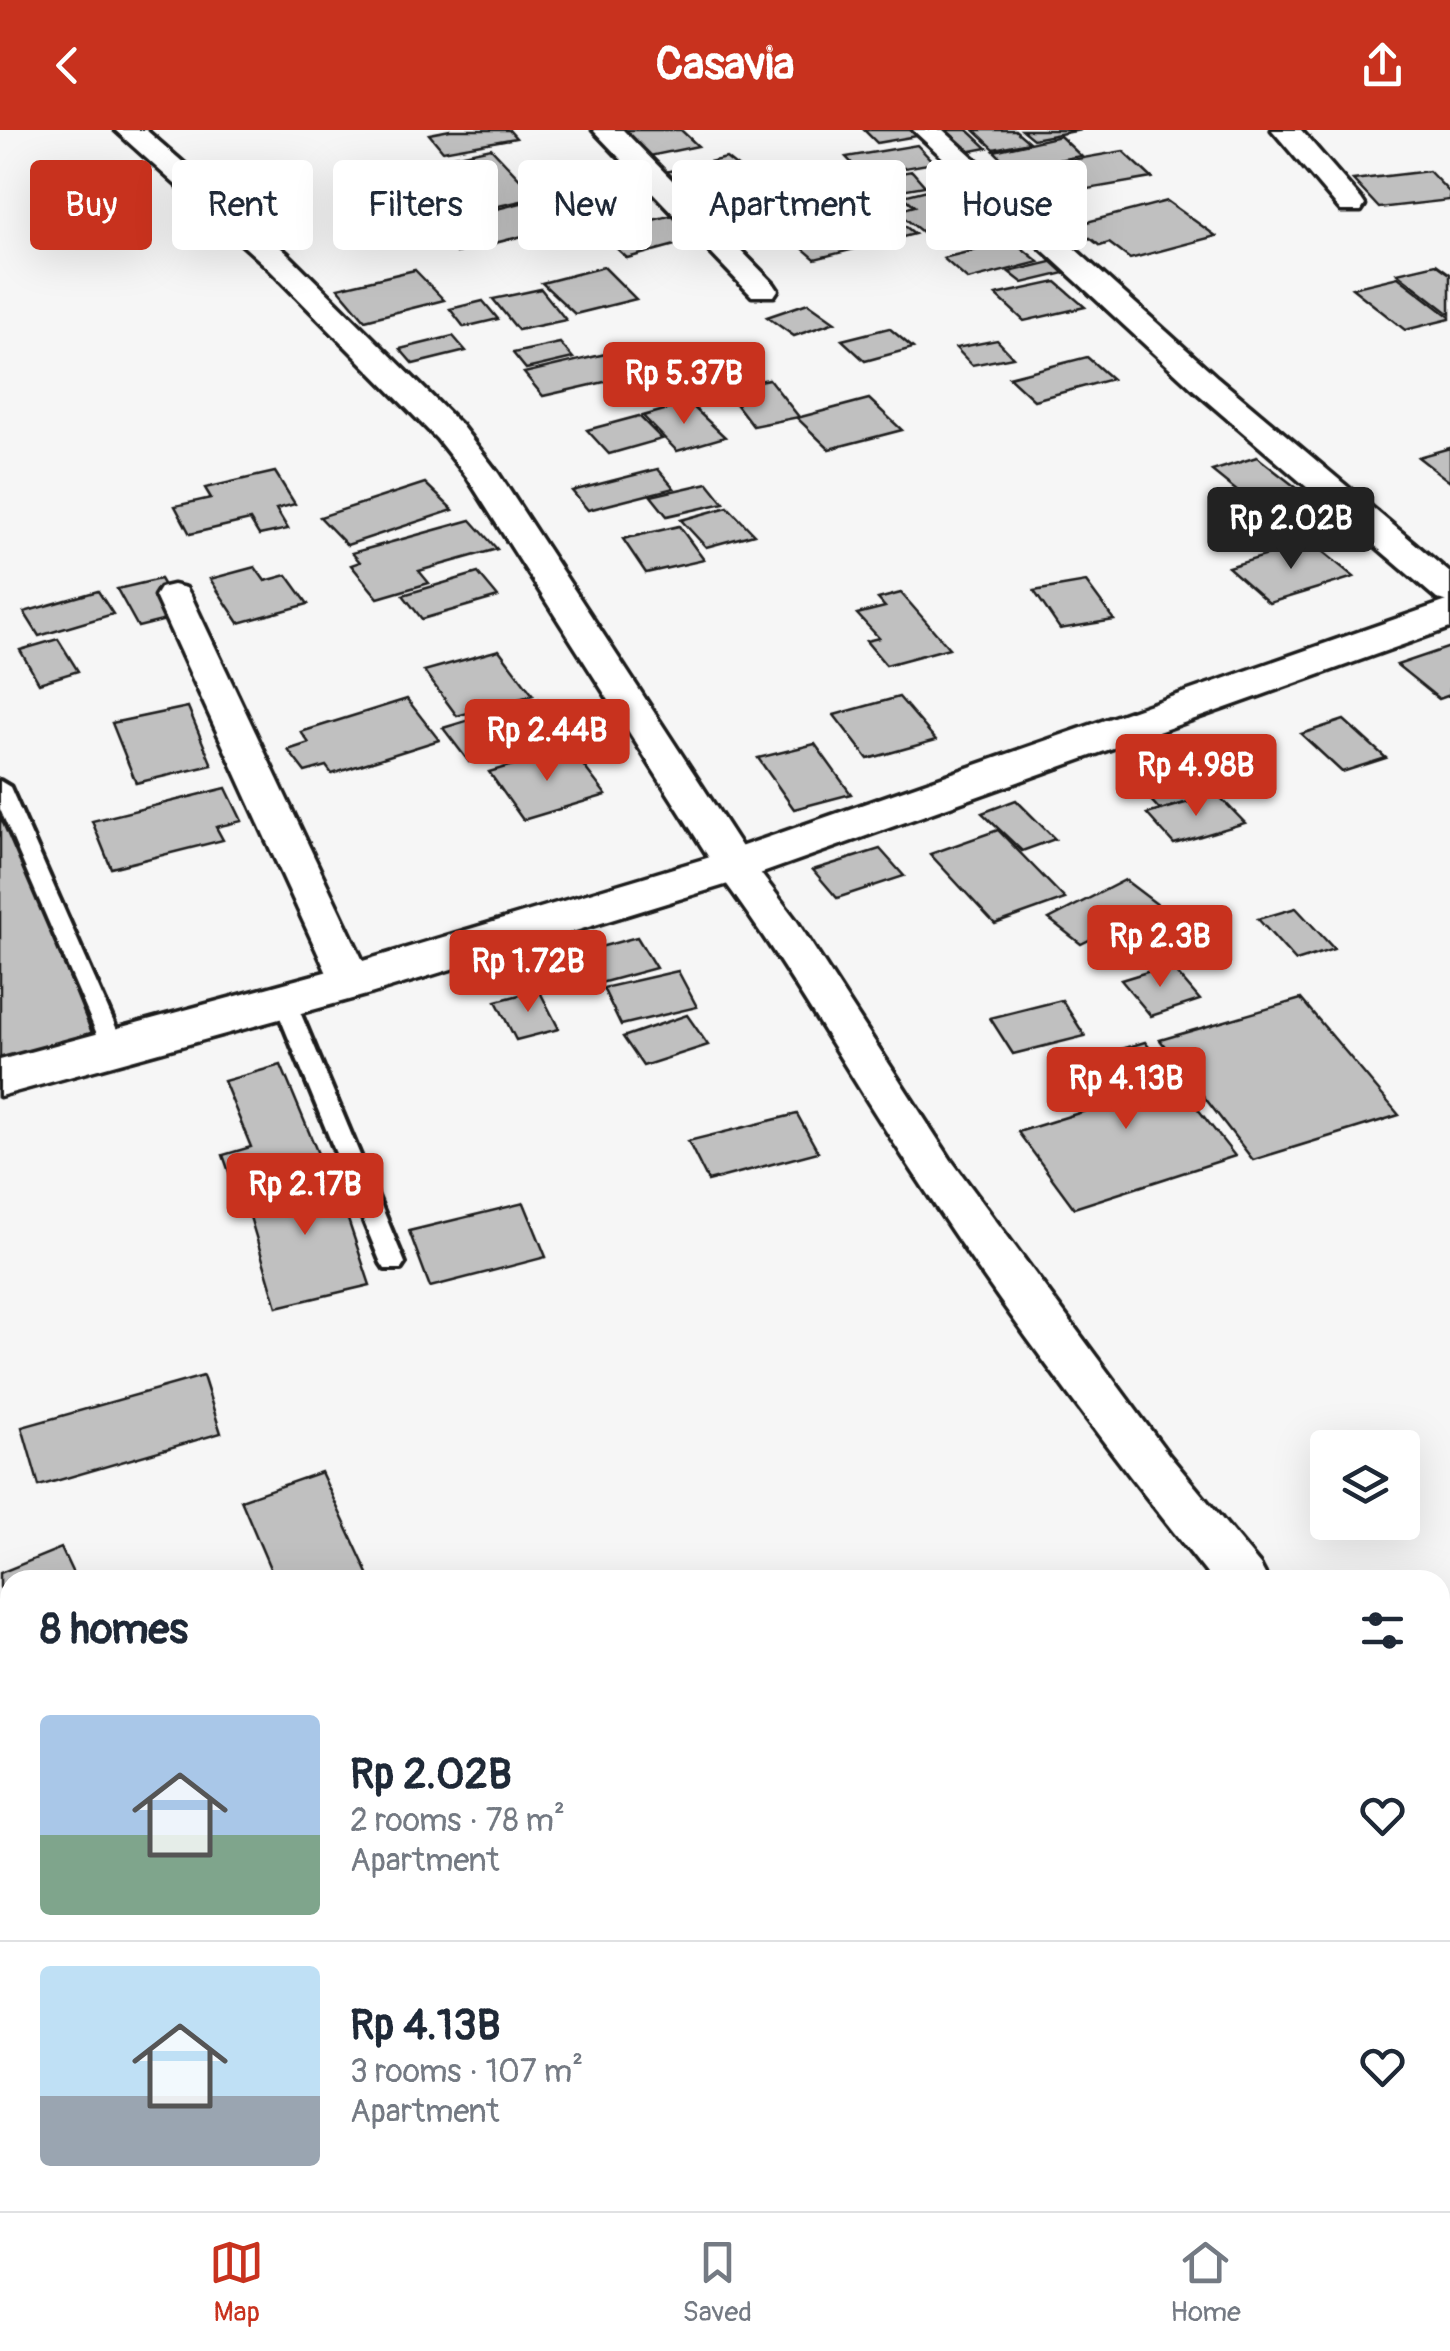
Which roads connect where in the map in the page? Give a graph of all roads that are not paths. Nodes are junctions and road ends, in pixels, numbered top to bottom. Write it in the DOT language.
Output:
graph roads {
  1 [pos="129,130"];
  2 [pos="607,130"];
  3 [pos="927,130"];
  4 [pos="1286,130"];
  5 [pos="1350,206"];
  6 [pos="763,290"];
  7 [pos="1450,592"];
  8 [pos="173,596"];
  9 [pos="1450,613"];
  10 [pos="0,787"];
  11 [pos="734,866"];
  12 [pos="352,982"];
  13 [pos="284,1000"];
  14 [pos="114,1048"];
  15 [pos="0,1078"];
  16 [pos="393,1262"];
  17 [pos="1234,1570"];
  1 -- 11 [label="street"];
  2 -- 6 [label="street"];
  3 -- 7 [label="street"];
  4 -- 5 [label="street"];
  8 -- 12 [label="street"];
  9 -- 11 [label="street"];
  10 -- 14 [label="lane"];
  11 -- 12 [label="street"];
  11 -- 17 [label="street"];
  12 -- 13 [label="street"];
  13 -- 14 [label="street"];
  13 -- 16 [label="lane"];
  14 -- 15 [label="street"];
}
